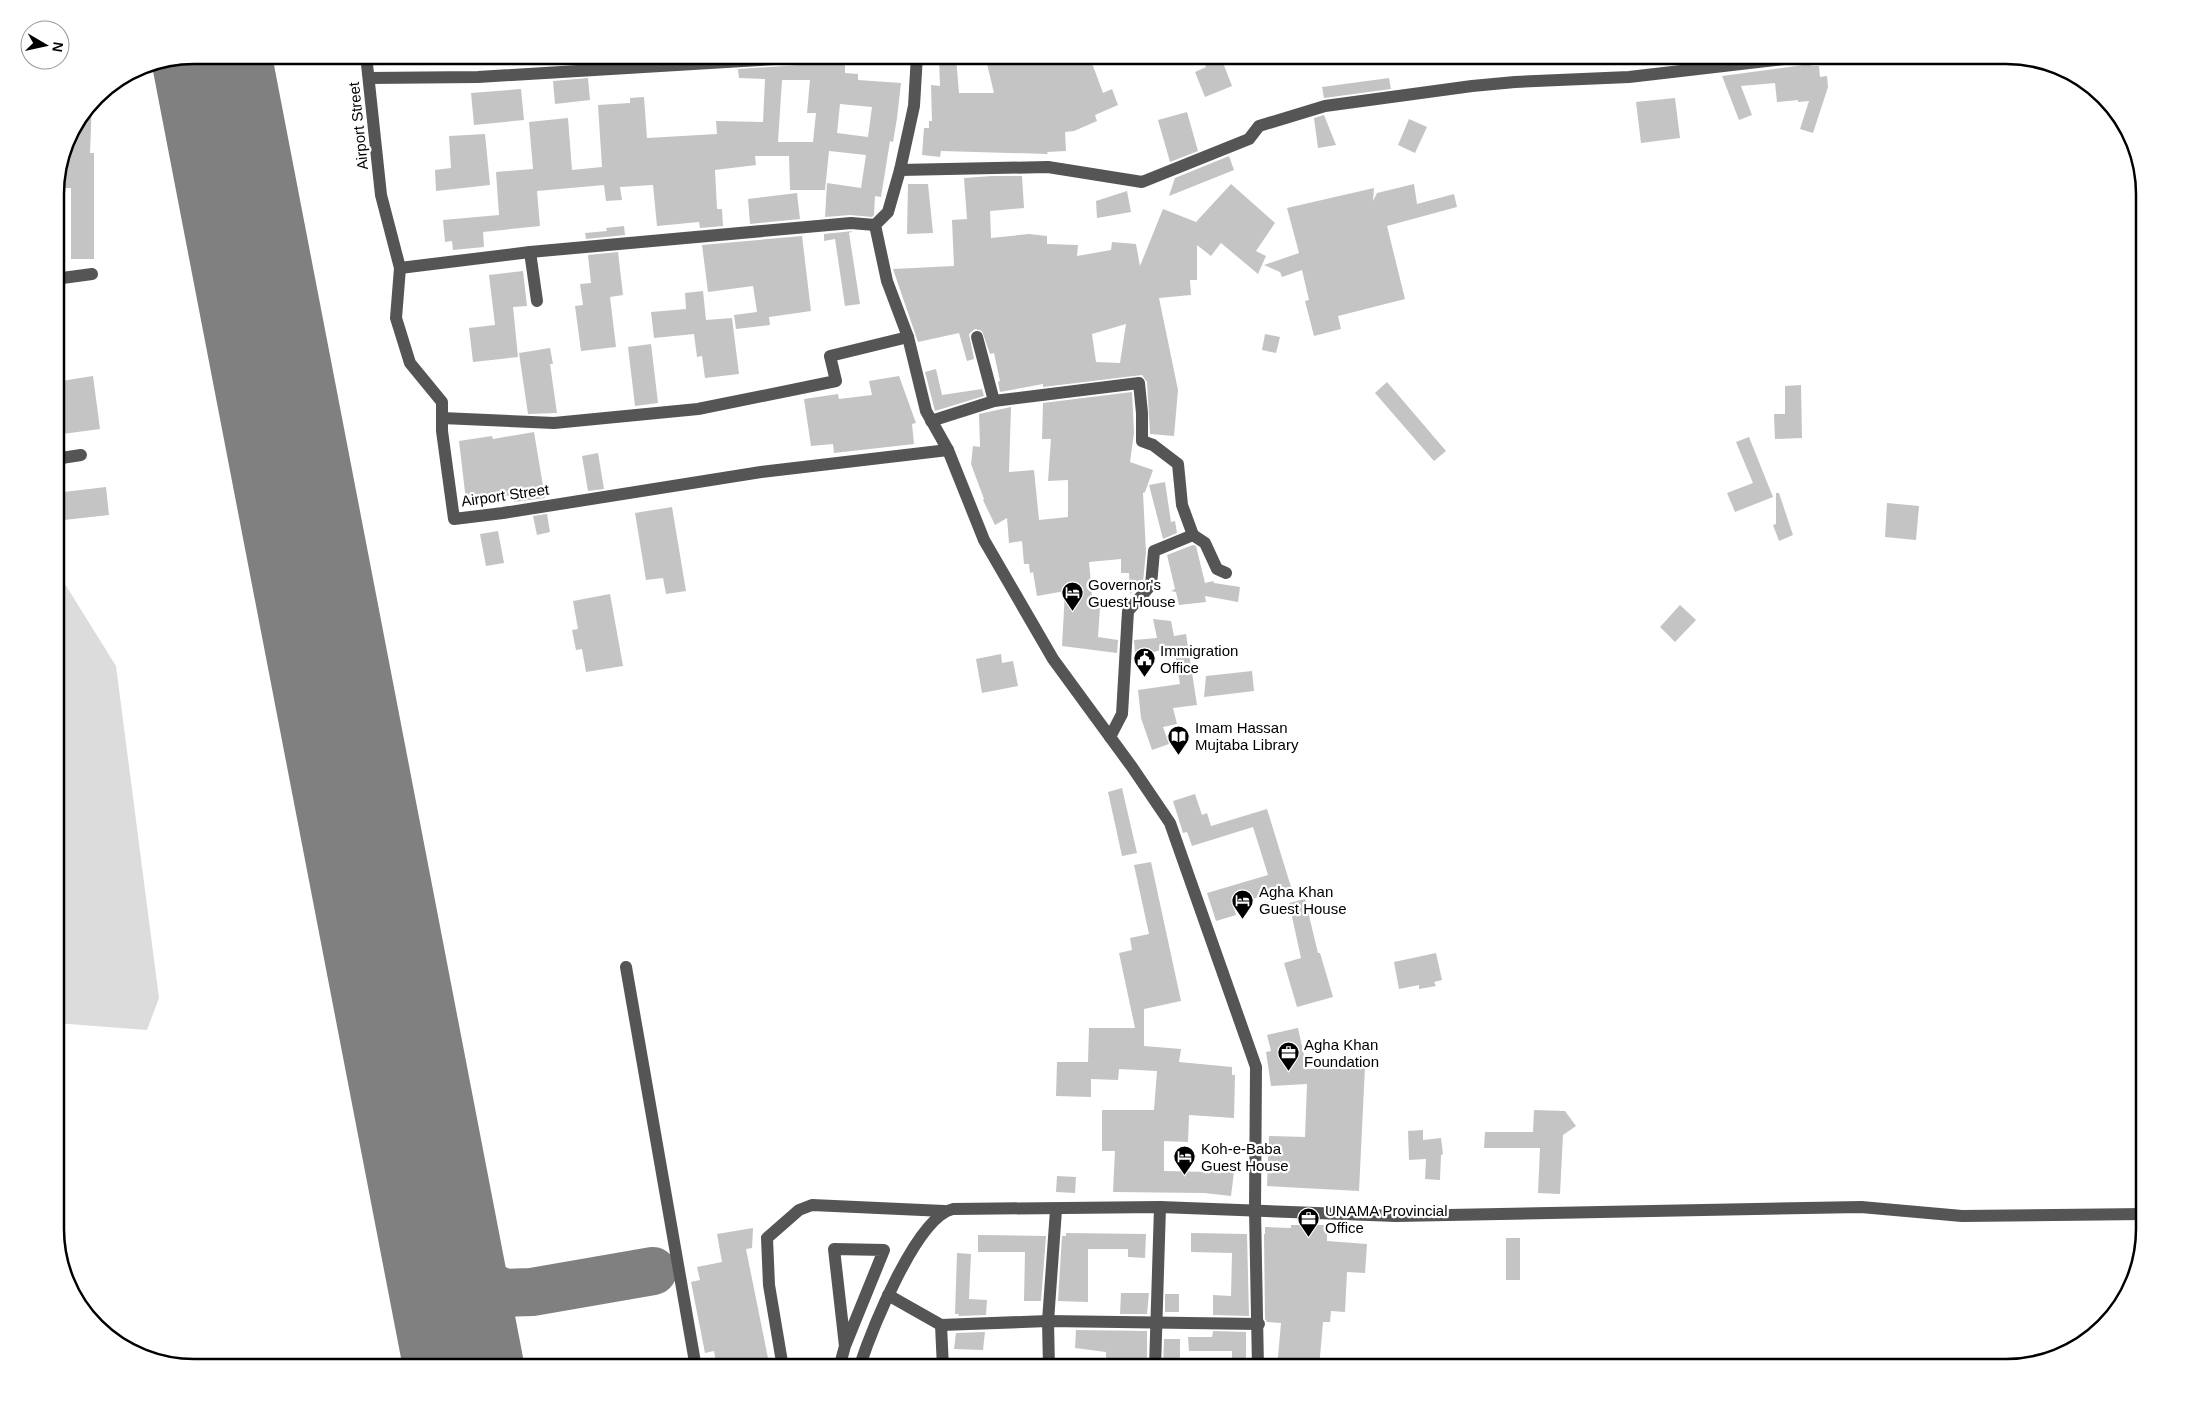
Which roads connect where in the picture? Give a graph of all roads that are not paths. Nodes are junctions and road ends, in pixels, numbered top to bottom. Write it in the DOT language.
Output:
graph roads {
  1 [pos="367,64"];
  2 [pos="695,64"];
  3 [pos="916,64"];
  4 [pos="1741,64"];
  5 [pos="369,78"];
  6 [pos="900,170"];
  7 [pos="875,225"];
  8 [pos="530,252"];
  9 [pos="400,268"];
  10 [pos="92,274"];
  11 [pos="64,277"];
  12 [pos="537,301"];
  13 [pos="908,337"];
  14 [pos="977,337"];
  15 [pos="994,401"];
  16 [pos="442,418"];
  17 [pos="931,421"];
  18 [pos="948,450"];
  19 [pos="81,455"];
  20 [pos="64,458"];
  21 [pos="1193,534"];
  22 [pos="1226,574"];
  23 [pos="1110,737"];
  24 [pos="626,967"];
  25 [pos="1160,1207"];
  26 [pos="1056,1210"];
  27 [pos="1255,1210"];
  28 [pos="944,1211"];
  29 [pos="2136,1214"];
  30 [pos="888,1295"];
  31 [pos="1048,1321"];
  32 [pos="1157,1323"];
  33 [pos="1259,1324"];
  34 [pos="940,1325"];
  35 [pos="845,1346"];
  36 [pos="694,1359"];
  37 [pos="781,1359"];
  38 [pos="841,1359"];
  39 [pos="863,1359"];
  40 [pos="942,1359"];
  41 [pos="1049,1359"];
  42 [pos="1155,1359"];
  43 [pos="1258,1359"];
  1 -- 5 [label="street, Airport Street"];
  2 -- 5 [label="street"];
  3 -- 6 [label="street"];
  4 -- 6 [label="street"];
  5 -- 9 [label="street, Airport Street"];
  6 -- 7 [label="street"];
  7 -- 8 [label="street"];
  7 -- 13 [label="street"];
  8 -- 9 [label="street"];
  8 -- 12 [label="street"];
  9 -- 16 [label="street, Airport Street"];
  10 -- 11 [label="street"];
  13 -- 16 [label="street"];
  13 -- 17 [label="street"];
  14 -- 15 [label="street"];
  15 -- 17 [label="street"];
  15 -- 21 [label="street"];
  16 -- 18 [label="street, Airport Street"];
  17 -- 18 [label="street"];
  18 -- 23 [label="street"];
  19 -- 20 [label="street"];
  21 -- 22 [label="street"];
  21 -- 23 [label="street"];
  23 -- 27 [label="street"];
  24 -- 36 [label="street"];
  25 -- 26 [label="street"];
  25 -- 27 [label="street"];
  25 -- 32 [label="street"];
  26 -- 28 [label="street"];
  26 -- 31 [label="street"];
  27 -- 29 [label="street"];
  27 -- 33 [label="street"];
  28 -- 30 [label="street"];
  28 -- 37 [label="street"];
  30 -- 34 [label="street"];
  30 -- 39 [label="street"];
  31 -- 32 [label="street"];
  31 -- 34 [label="street"];
  31 -- 41 [label="street"];
  32 -- 33 [label="street"];
  32 -- 42 [label="street"];
  33 -- 43 [label="street"];
  34 -- 40 [label="street"];
  35 -- 35 [label="street"];
  35 -- 38 [label="street"];
}
